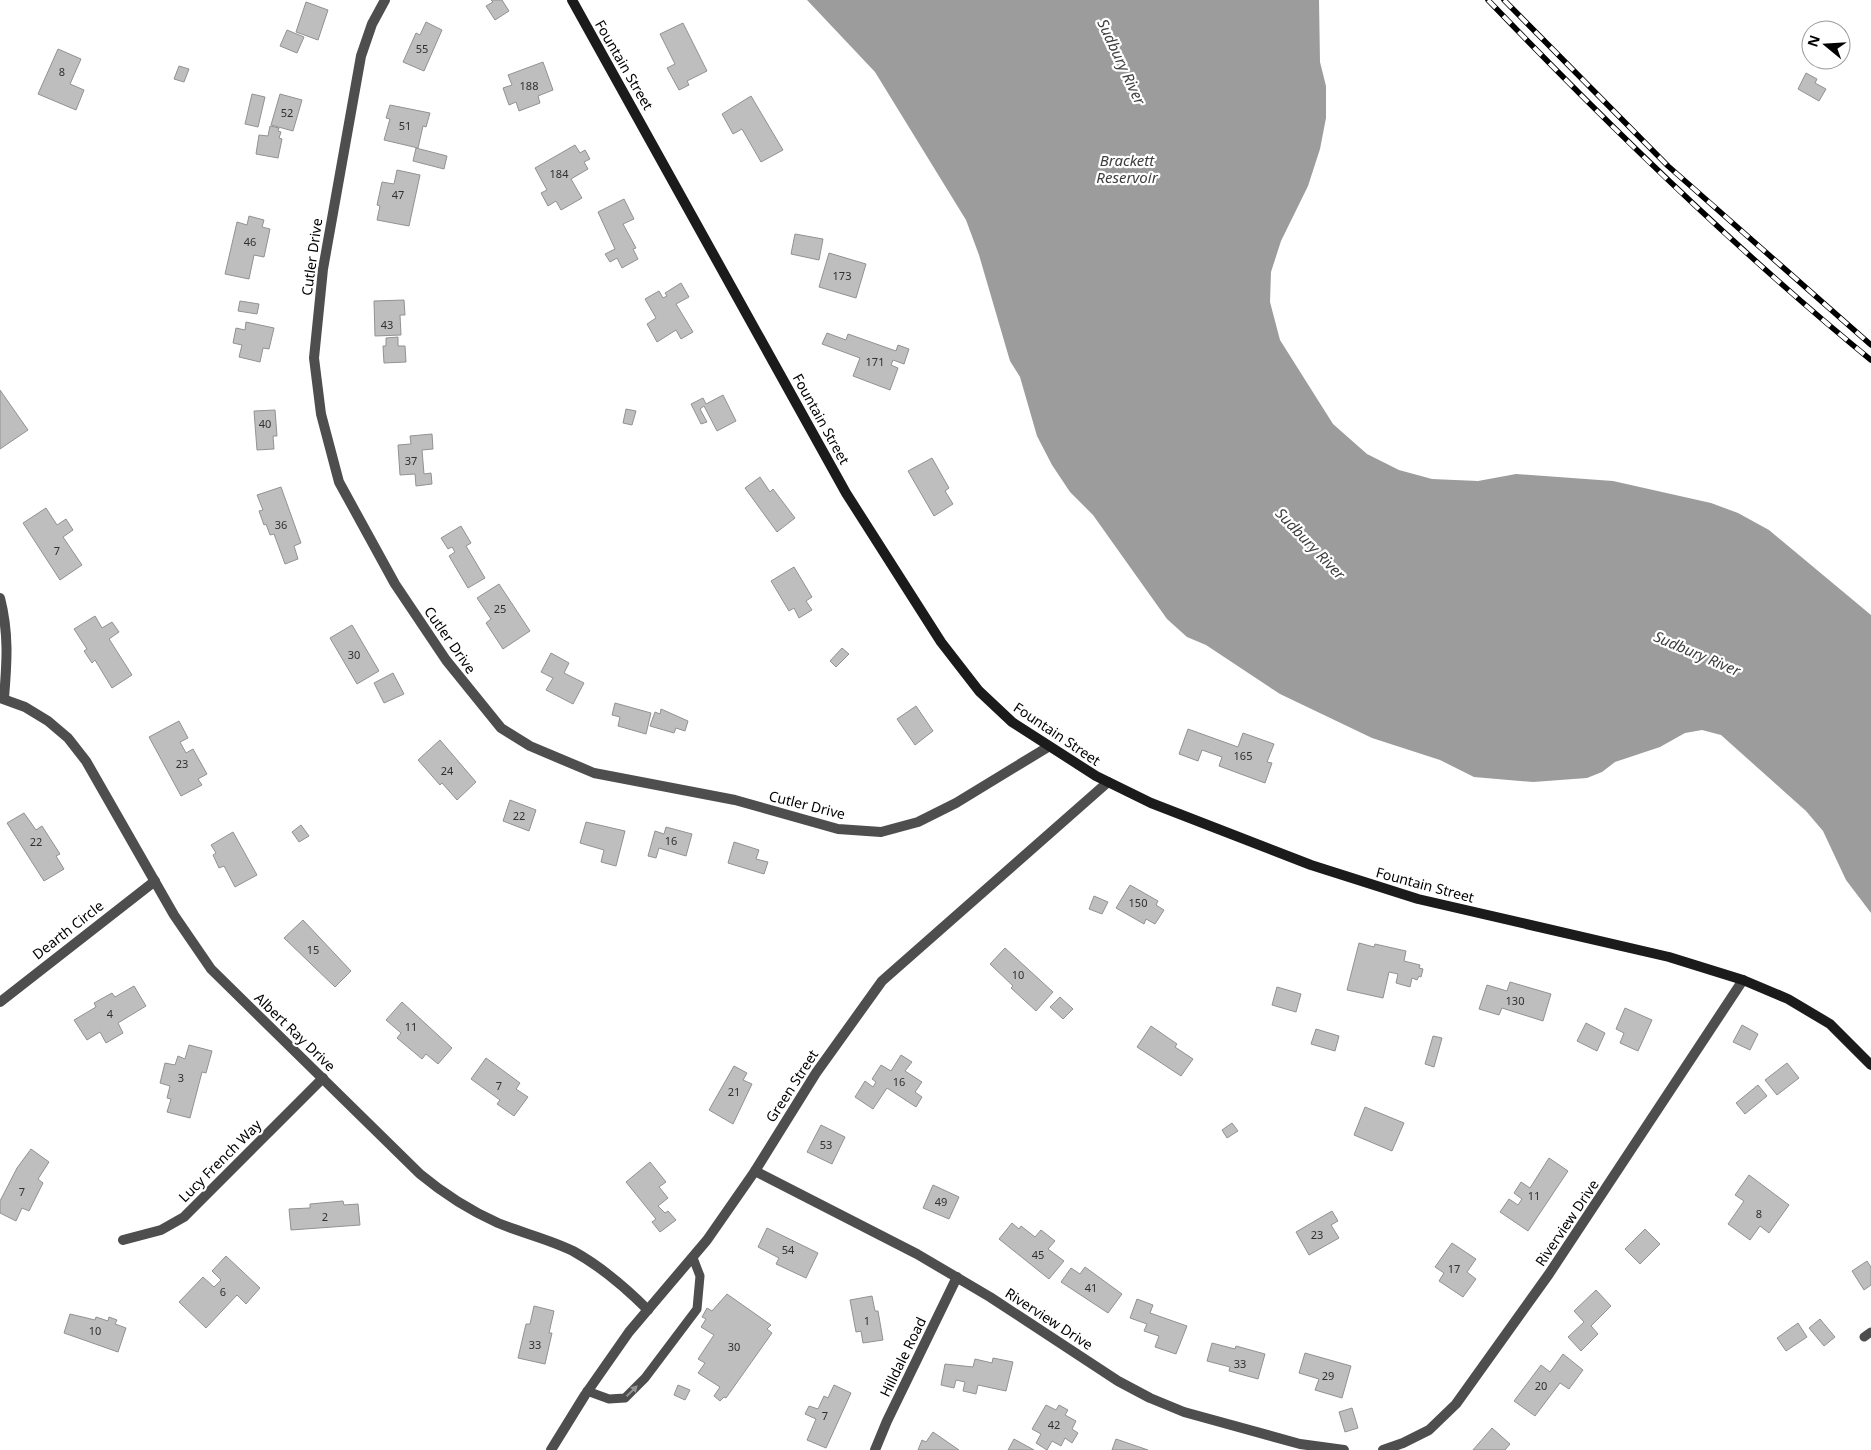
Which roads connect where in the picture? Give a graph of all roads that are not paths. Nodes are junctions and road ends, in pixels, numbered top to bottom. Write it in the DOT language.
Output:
graph roads {
  1 [pos="385,0"];
  2 [pos="572,0"];
  3 [pos="0,598"];
  4 [pos="2,698"];
  5 [pos="1048,746"];
  6 [pos="1108,782"];
  7 [pos="155,881"];
  8 [pos="1743,980"];
  9 [pos="0,1002"];
  10 [pos="1871,1065"];
  11 [pos="323,1078"];
  12 [pos="755,1171"];
  13 [pos="123,1240"];
  14 [pos="693,1258"];
  15 [pos="957,1277"];
  16 [pos="648,1310"];
  17 [pos="588,1391"];
  18 [pos="550,1450"];
  19 [pos="875,1450"];
  20 [pos="1344,1450"];
  21 [pos="1383,1450"];
  1 -- 5 [label="street, Cutler Drive"];
  2 -- 5 [label="street, Fountain Street"];
  3 -- 4 [label="street"];
  4 -- 7 [label="street, Albert Ray Drive"];
  5 -- 6 [label="street, Fountain Street"];
  6 -- 8 [label="street, Fountain Street"];
  6 -- 12 [label="street, Green Street"];
  7 -- 9 [label="street, Dearth Circle"];
  7 -- 11 [label="street, Albert Ray Drive"];
  8 -- 10 [label="street, Fountain Street"];
  8 -- 21 [label="street, Riverview Drive"];
  11 -- 13 [label="street, Lucy French Way"];
  11 -- 16 [label="street, Albert Ray Drive"];
  12 -- 14 [label="street, Green Street"];
  12 -- 15 [label="street, Riverview Drive"];
  14 -- 16 [label="street, Green Street"];
  17 -- 14 [label="lane, one-way"];
  15 -- 19 [label="street, Hilldale Road"];
  15 -- 20 [label="street, Riverview Drive"];
  16 -- 17 [label="street, Green Street"];
  17 -- 18 [label="street, Green Street"];
}
